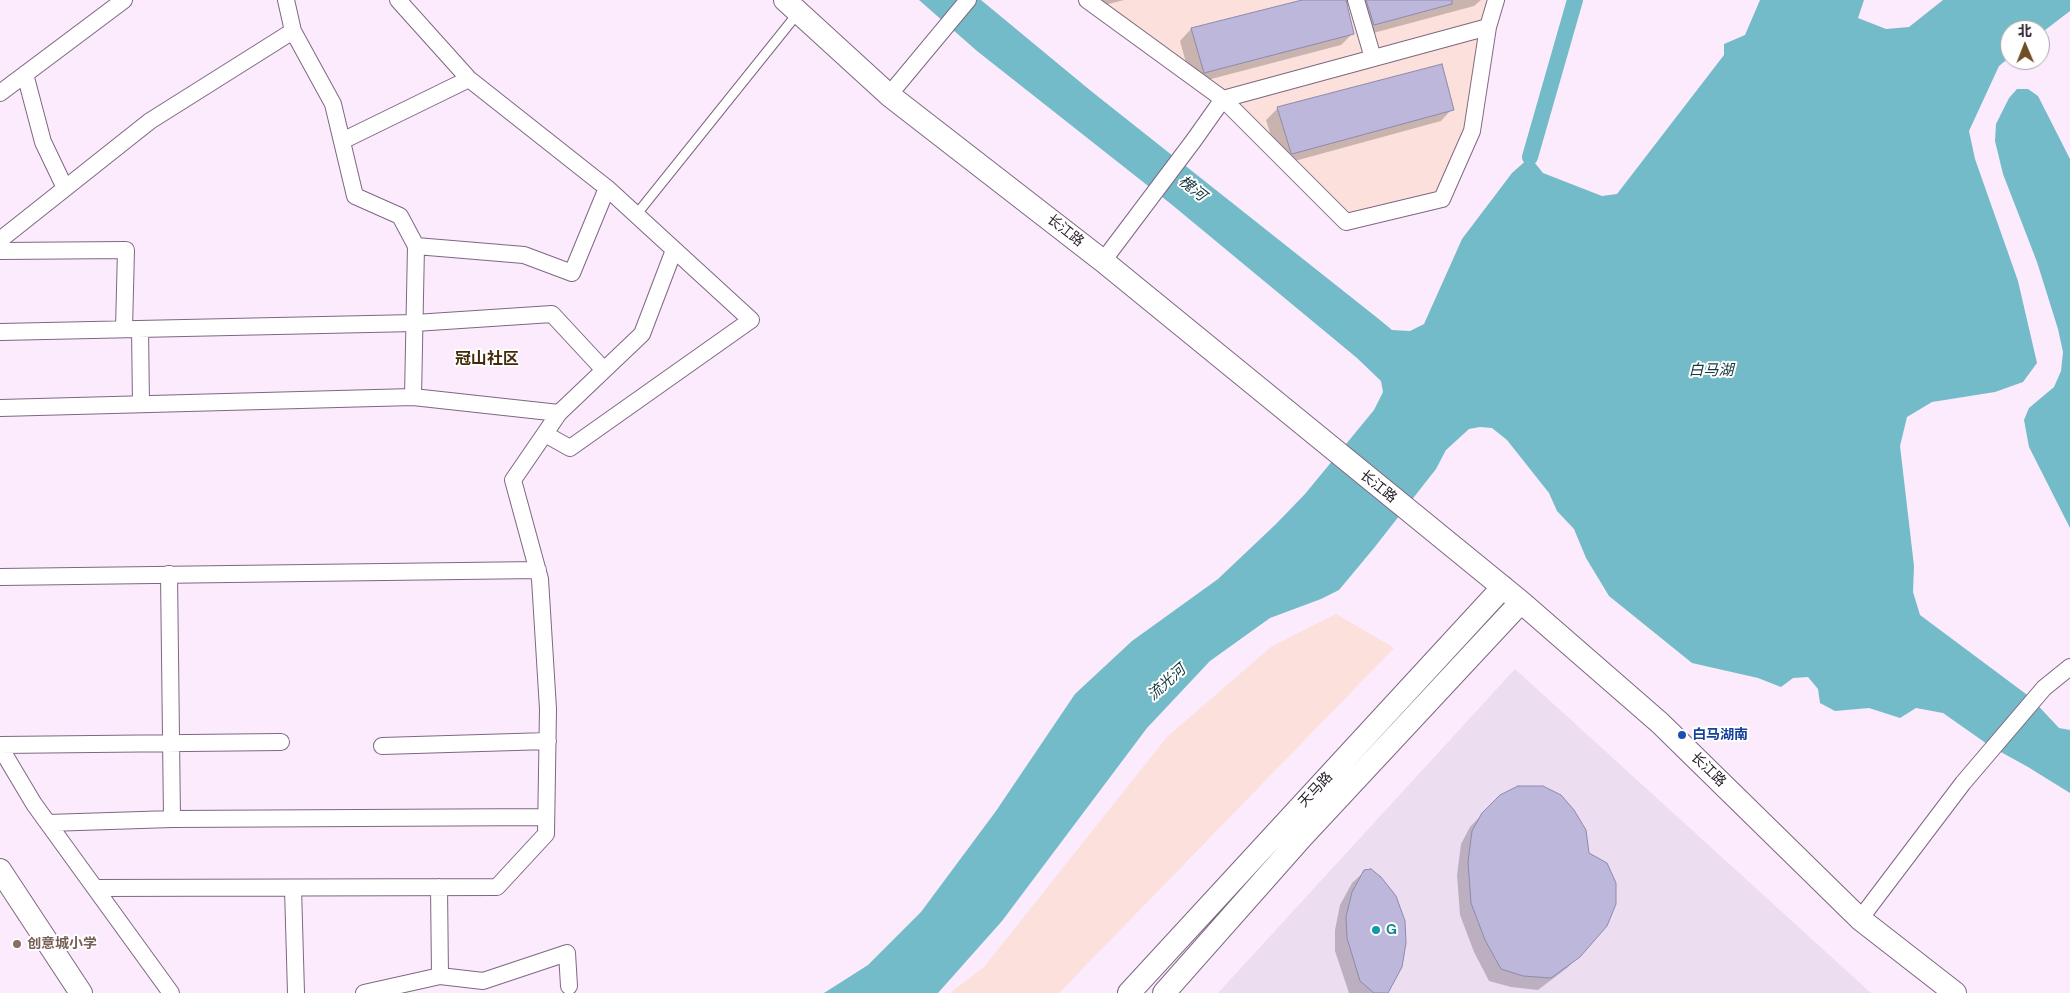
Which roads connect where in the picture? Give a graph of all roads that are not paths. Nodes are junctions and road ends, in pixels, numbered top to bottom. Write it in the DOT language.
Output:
graph roads {
  1 [pos="124,0"];
  2 [pos="286,0"];
  3 [pos="398,0"];
  4 [pos="968,0"];
  5 [pos="1087,0"];
  6 [pos="1356,0"];
  7 [pos="1496,0"];
  8 [pos="792,6"];
  9 [pos="1488,27"];
  10 [pos="294,31"];
  11 [pos="1373,58"];
  12 [pos="25,74"];
  13 [pos="469,79"];
  14 [pos="0,93"];
  15 [pos="889,95"];
  16 [pos="1222,99"];
  17 [pos="342,141"];
  18 [pos="65,188"];
  19 [pos="607,188"];
  20 [pos="636,215"];
  21 [pos="0,240"];
  22 [pos="416,246"];
  23 [pos="674,250"];
  24 [pos="0,251"];
  25 [pos="1103,261"];
  26 [pos="414,323"];
  27 [pos="132,329"];
  28 [pos="0,332"];
  29 [pos="604,370"];
  30 [pos="413,397"];
  31 [pos="141,404"];
  32 [pos="0,408"];
  33 [pos="560,413"];
  34 [pos="545,434"];
  35 [pos="538,570"];
  36 [pos="169,574"];
  37 [pos="0,577"];
  38 [pos="1503,588"];
  39 [pos="1521,602"];
  40 [pos="2070,667"];
  41 [pos="548,741"];
  42 [pos="171,742"];
  43 [pos="281,742"];
  44 [pos="0,746"];
  45 [pos="382,746"];
  46 [pos="546,817"];
  47 [pos="172,819"];
  48 [pos="48,823"];
  49 [pos="0,870"];
  50 [pos="439,887"];
  51 [pos="95,888"];
  52 [pos="294,888"];
  53 [pos="1860,919"];
  54 [pos="440,976"];
  55 [pos="568,986"];
  56 [pos="81,993"];
  57 [pos="171,993"];
  58 [pos="296,993"];
  59 [pos="364,993"];
  60 [pos="1128,993"];
  61 [pos="1164,993"];
  62 [pos="1955,993"];
  1 -- 12 [label="street"];
  2 -- 10 [label="street"];
  3 -- 13 [label="street"];
  4 -- 15 [label="street"];
  5 -- 16 [label="street"];
  6 -- 11 [label="street"];
  7 -- 9 [label="street"];
  8 -- 15 [label="main road, 长江路"];
  8 -- 20 [label="lane"];
  9 -- 11 [label="street"];
  9 -- 16 [label="street"];
  10 -- 17 [label="street"];
  10 -- 18 [label="street"];
  11 -- 16 [label="street"];
  12 -- 14 [label="street"];
  12 -- 18 [label="street"];
  13 -- 17 [label="street"];
  13 -- 19 [label="street"];
  15 -- 25 [label="main road, 长江路"];
  16 -- 25 [label="street"];
  17 -- 22 [label="street"];
  18 -- 21 [label="street"];
  19 -- 20 [label="street"];
  19 -- 22 [label="street"];
  20 -- 23 [label="street"];
  22 -- 26 [label="street"];
  23 -- 29 [label="street"];
  23 -- 34 [label="street"];
  24 -- 27 [label="street"];
  25 -- 38 [label="main road, 长江路"];
  26 -- 27 [label="street"];
  26 -- 29 [label="street"];
  26 -- 30 [label="street"];
  27 -- 28 [label="street"];
  27 -- 31 [label="street"];
  29 -- 33 [label="street"];
  30 -- 31 [label="street"];
  30 -- 33 [label="street"];
  31 -- 32 [label="street"];
  33 -- 34 [label="street"];
  34 -- 35 [label="street"];
  35 -- 36 [label="street"];
  35 -- 41 [label="street"];
  36 -- 37 [label="street"];
  36 -- 42 [label="street"];
  38 -- 39 [label="main road, 长江路"];
  38 -- 60 [label="main road, 天马路"];
  39 -- 53 [label="main road, 长江路"];
  39 -- 61 [label="main road, 天马路"];
  40 -- 53 [label="street"];
  41 -- 45 [label="street"];
  41 -- 46 [label="street"];
  42 -- 43 [label="street"];
  42 -- 44 [label="street"];
  42 -- 47 [label="street"];
  44 -- 48 [label="street"];
  46 -- 47 [label="street"];
  46 -- 50 [label="street"];
  47 -- 48 [label="street"];
  48 -- 51 [label="street"];
  49 -- 56 [label="main road"];
  50 -- 52 [label="street"];
  50 -- 54 [label="street"];
  51 -- 52 [label="street"];
  51 -- 57 [label="street"];
  52 -- 58 [label="street"];
  53 -- 62 [label="main road, 长江路"];
  54 -- 55 [label="street"];
  54 -- 59 [label="street"];
}
